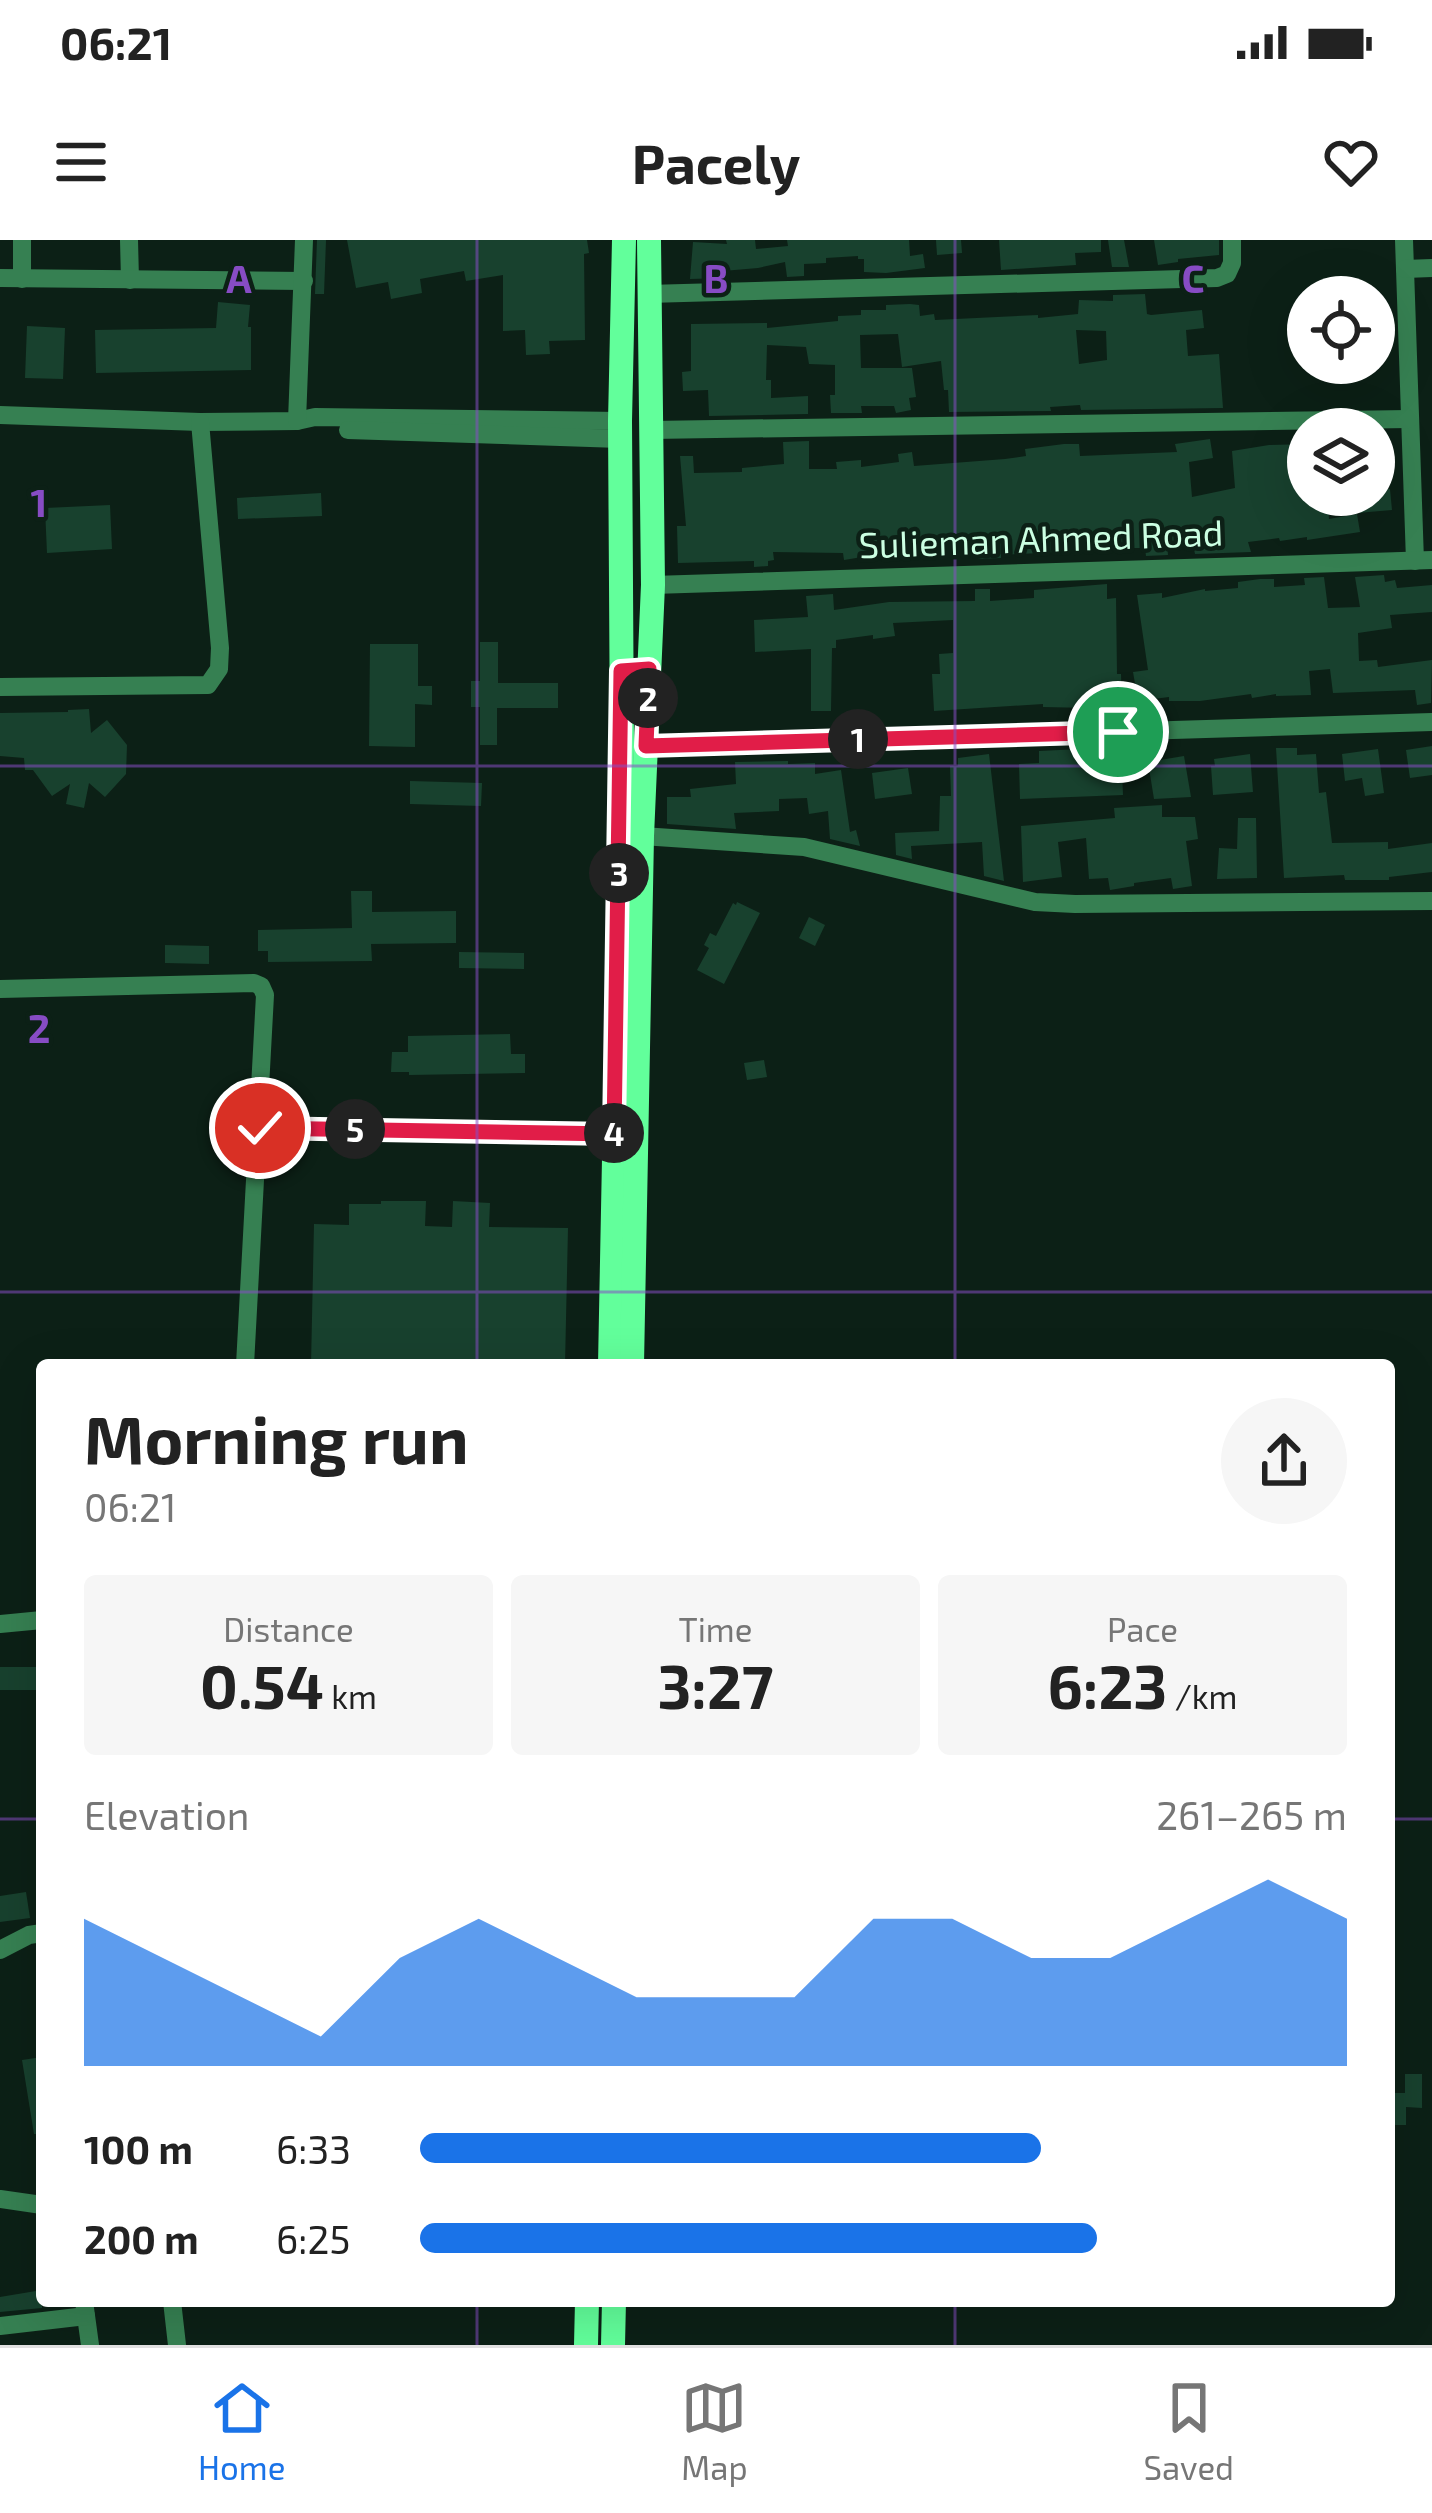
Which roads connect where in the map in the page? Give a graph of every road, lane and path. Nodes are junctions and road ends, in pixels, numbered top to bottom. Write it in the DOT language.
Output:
graph roads {
  1 [pos="22,240"];
  2 [pos="129,240"];
  3 [pos="304,240"];
  4 [pos="624,240"];
  5 [pos="649,240"];
  6 [pos="1232,240"];
  7 [pos="1404,240"];
  8 [pos="1432,268"];
  9 [pos="1405,269"];
  10 [pos="0,278"];
  11 [pos="22,279"];
  12 [pos="130,280"];
  13 [pos="304,281"];
  14 [pos="648,295"];
  15 [pos="0,415"];
  16 [pos="1409,419"];
  17 [pos="297,421"];
  18 [pos="200,422"];
  19 [pos="620,430"];
  20 [pos="651,430"];
  21 [pos="1422,458"];
  22 [pos="1423,561"];
  23 [pos="653,585"];
  24 [pos="649,669"];
  25 [pos="621,671"];
  26 [pos="0,686"];
  27 [pos="1432,722"];
  28 [pos="646,746"];
  29 [pos="642,836"];
  30 [pos="1432,901"];
  31 [pos="0,989"];
  32 [pos="260,1128"];
  33 [pos="614,1134"];
  34 [pos="245,1359"];
  35 [pos="610,1359"];
  36 [pos="632,1359"];
  37 [pos="36,1621"];
  38 [pos="0,1624"];
  39 [pos="36,1934"];
  40 [pos="0,1951"];
  41 [pos="0,2199"];
  42 [pos="36,2204"];
  43 [pos="173,2307"];
  44 [pos="587,2307"];
  45 [pos="614,2307"];
  46 [pos="85,2309"];
  47 [pos="0,2326"];
  48 [pos="90,2345"];
  49 [pos="177,2345"];
  50 [pos="586,2345"];
  51 [pos="613,2345"];
  1 -- 11 [label="street"];
  2 -- 12 [label="street"];
  3 -- 13 [label="street"];
  4 -- 19 [label="street"];
  5 -- 14 [label="street"];
  6 -- 14 [label="street"];
  7 -- 9 [label="street"];
  8 -- 9 [label="street"];
  9 -- 16 [label="street"];
  10 -- 11 [label="street"];
  11 -- 12 [label="street"];
  12 -- 13 [label="street"];
  13 -- 17 [label="street"];
  14 -- 20 [label="street"];
  15 -- 18 [label="street"];
  16 -- 20 [label="street"];
  16 -- 21 [label="street"];
  17 -- 18 [label="street"];
  17 -- 19 [label="street"];
  18 -- 26 [label="street"];
  19 -- 25 [label="street"];
  20 -- 23 [label="street"];
  21 -- 22 [label="street"];
  22 -- 23 [label="street, Sulieman Ahmed Road"];
  23 -- 24 [label="street"];
  24 -- 25 [label="street"];
  24 -- 28 [label="street"];
  25 -- 33 [label="street"];
  27 -- 28 [label="street"];
  28 -- 29 [label="street"];
  29 -- 30 [label="street"];
  29 -- 36 [label="street"];
  31 -- 32 [label="street"];
  32 -- 33 [label="street"];
  32 -- 34 [label="street"];
  33 -- 35 [label="street"];
  37 -- 38 [label="street"];
  39 -- 40 [label="street"];
  41 -- 42 [label="street"];
  43 -- 49 [label="street"];
  44 -- 50 [label="street"];
  45 -- 51 [label="street"];
  46 -- 47 [label="street"];
  46 -- 48 [label="street"];
}
